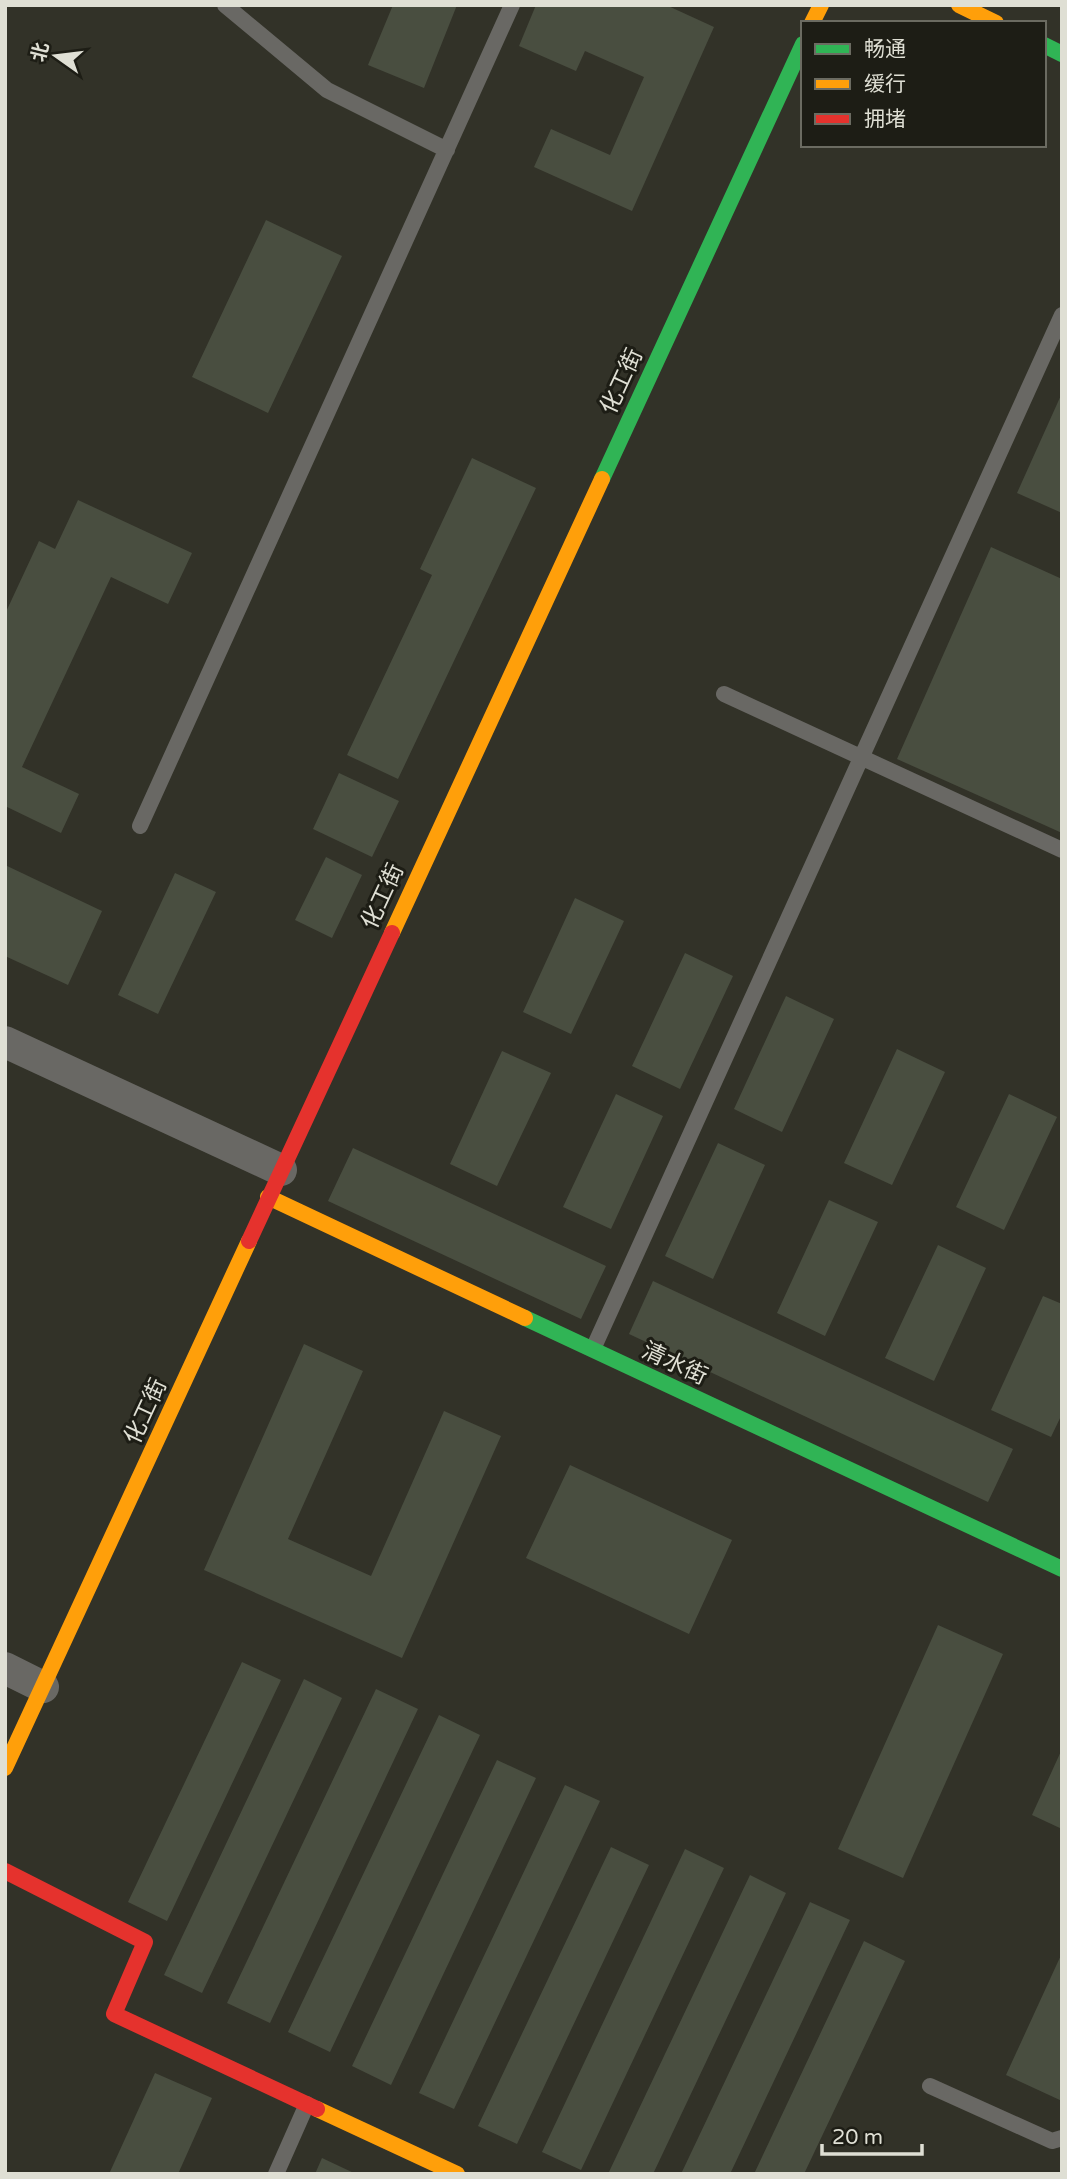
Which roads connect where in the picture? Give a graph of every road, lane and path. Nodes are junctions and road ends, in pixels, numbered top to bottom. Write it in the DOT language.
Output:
graph roads {
  1 [pos="225,5"];
  2 [pos="512,5"];
  3 [pos="821,5"];
  4 [pos="959,5"];
  5 [pos="813,21"];
  6 [pos="992,21"];
  7 [pos="1046,47"];
  8 [pos="801,48"];
  9 [pos="1062,54"];
  10 [pos="447,150"];
  11 [pos="1062,315"];
  12 [pos="724,694"];
  13 [pos="862,756"];
  14 [pos="140,826"];
  15 [pos="1062,850"];
  16 [pos="5,1042"];
  17 [pos="274,1184"];
  18 [pos="593,1349"];
  19 [pos="1062,1569"];
  20 [pos="5,1668"];
  21 [pos="43,1687"];
  22 [pos="5,1768"];
  23 [pos="5,1871"];
  24 [pos="930,2086"];
  25 [pos="307,2104"];
  26 [pos="1062,2138"];
  27 [pos="276,2174"];
  28 [pos="457,2174"];
  1 -- 10 [label="lane"];
  2 -- 10 [label="lane"];
  3 -- 5 [label="street"];
  4 -- 6 [label="street"];
  7 -- 9 [label="street"];
  8 -- 17 [label="street, 化工街"];
  10 -- 14 [label="lane"];
  11 -- 13 [label="lane"];
  12 -- 13 [label="lane"];
  13 -- 15 [label="lane"];
  13 -- 18 [label="lane"];
  16 -- 17 [label="street"];
  17 -- 18 [label="street, 清水街"];
  17 -- 21 [label="street, 化工街"];
  18 -- 19 [label="street, 清水街"];
  20 -- 21 [label="street"];
  21 -- 22 [label="street, 化工街"];
  23 -- 25 [label="street"];
  24 -- 26 [label="lane"];
  25 -- 27 [label="lane"];
  25 -- 28 [label="street"];
}
